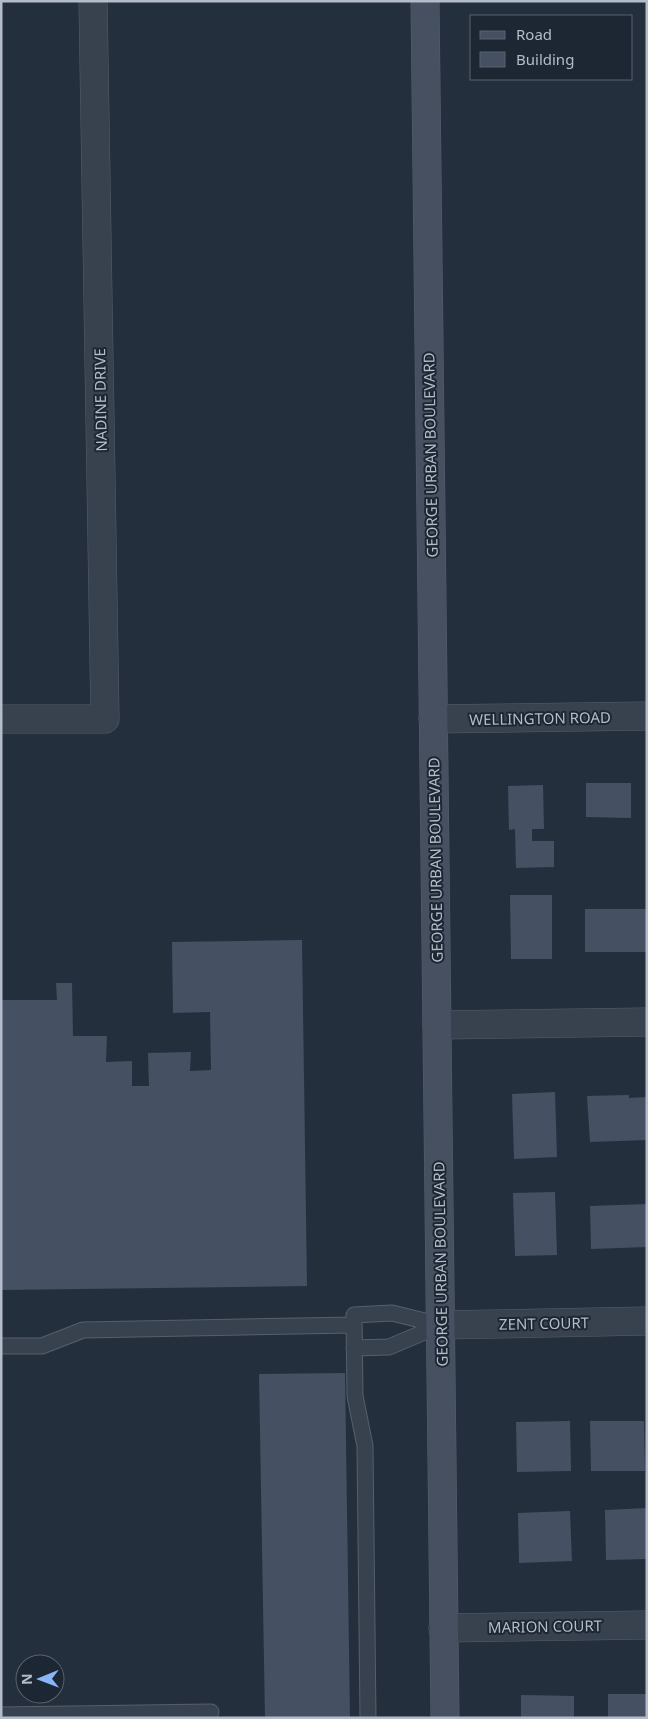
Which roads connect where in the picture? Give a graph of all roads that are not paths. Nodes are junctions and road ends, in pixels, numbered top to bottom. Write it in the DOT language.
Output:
graph roads {
  1 [pos="94,1"];
  2 [pos="424,1"];
  3 [pos="647,716"];
  4 [pos="13,719"];
  5 [pos="433,719"];
  6 [pos="647,1022"];
  7 [pos="437,1025"];
  8 [pos="354,1320"];
  9 [pos="647,1320"];
  10 [pos="441,1325"];
  11 [pos="1,1346"];
  12 [pos="354,1348"];
  13 [pos="647,1625"];
  14 [pos="443,1628"];
  15 [pos="210,1712"];
  16 [pos="1,1715"];
  17 [pos="368,1718"];
  18 [pos="445,1718"];
  1 -- 4 [label="street, NADINE DRIVE"];
  2 -- 5 [label="street, GEORGE URBAN BOULEVARD"];
  3 -- 5 [label="street, WELLINGTON ROAD"];
  5 -- 7 [label="street, GEORGE URBAN BOULEVARD"];
  6 -- 7 [label="street"];
  7 -- 10 [label="street, GEORGE URBAN BOULEVARD"];
  8 -- 10 [label="lane"];
  8 -- 11 [label="lane"];
  8 -- 12 [label="lane"];
  9 -- 10 [label="street, ZENT COURT"];
  10 -- 12 [label="lane"];
  10 -- 14 [label="street, GEORGE URBAN BOULEVARD"];
  12 -- 17 [label="lane"];
  13 -- 14 [label="street, MARION COURT"];
  14 -- 18 [label="street, GEORGE URBAN BOULEVARD"];
  15 -- 16 [label="lane"];
}
